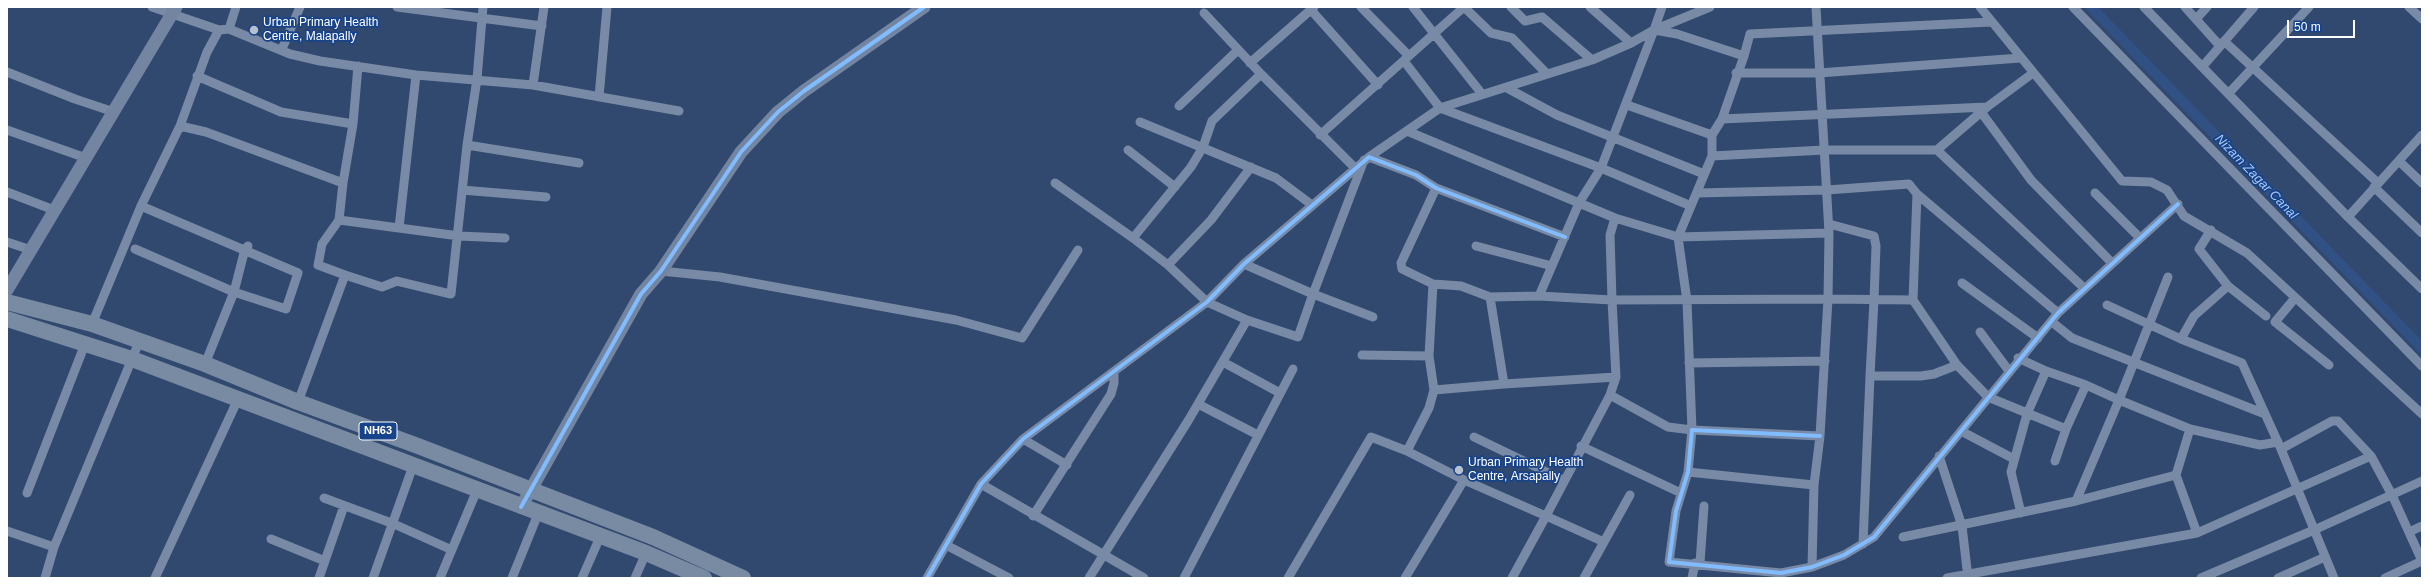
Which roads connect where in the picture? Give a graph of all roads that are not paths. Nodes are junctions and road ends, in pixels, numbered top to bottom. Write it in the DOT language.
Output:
graph roads {
  1 [pos="152,7"];
  2 [pos="236,7"];
  3 [pos="300,7"];
  4 [pos="396,7"];
  5 [pos="483,7"];
  6 [pos="544,7"];
  7 [pos="607,7"];
  8 [pos="924,7"];
  9 [pos="1361,7"];
  10 [pos="1413,7"];
  11 [pos="1464,7"];
  12 [pos="1511,7"];
  13 [pos="1590,7"];
  14 [pos="1662,7"];
  15 [pos="1710,7"];
  16 [pos="1816,7"];
  17 [pos="1980,7"];
  18 [pos="2072,7"];
  19 [pos="2144,7"];
  20 [pos="2185,7"];
  21 [pos="2207,7"];
  22 [pos="2254,7"];
  23 [pos="2309,7"];
  24 [pos="2409,7"];
  25 [pos="1312,8"];
  26 [pos="174,10"];
  27 [pos="1204,13"];
  28 [pos="481,19"];
  29 [pos="2196,19"];
  30 [pos="2422,19"];
  31 [pos="1991,22"];
  32 [pos="542,26"];
  33 [pos="229,29"];
  34 [pos="219,30"];
  35 [pos="1654,30"];
  36 [pos="1818,32"];
  37 [pos="1436,33"];
  38 [pos="1631,43"];
  39 [pos="2222,43"];
  40 [pos="282,49"];
  41 [pos="1238,50"];
  42 [pos="1744,56"];
  43 [pos="2020,58"];
  44 [pos="1406,59"];
  45 [pos="1592,60"];
  46 [pos="1250,63"];
  47 [pos="358,66"];
  48 [pos="2203,66"];
  49 [pos="2253,68"];
  50 [pos="7,72"];
  51 [pos="1819,73"];
  52 [pos="2033,73"];
  53 [pos="1261,74"];
  54 [pos="1547,74"];
  55 [pos="1736,74"];
  56 [pos="416,75"];
  57 [pos="197,76"];
  58 [pos="477,79"];
  59 [pos="533,85"];
  60 [pos="1378,85"];
  61 [pos="1507,88"];
  62 [pos="2229,93"];
  63 [pos="1482,94"];
  64 [pos="599,97"];
  65 [pos="1627,105"];
  66 [pos="1179,106"];
  67 [pos="1440,108"];
  68 [pos="1984,109"];
  69 [pos="679,111"];
  70 [pos="114,112"];
  71 [pos="1822,113"];
  72 [pos="1722,119"];
  73 [pos="1140,122"];
  74 [pos="353,124"];
  75 [pos="180,126"];
  76 [pos="7,130"];
  77 [pos="1407,131"];
  78 [pos="1320,135"];
  79 [pos="1712,135"];
  80 [pos="2422,135"];
  81 [pos="1614,136"];
  82 [pos="467,145"];
  83 [pos="1203,147"];
  84 [pos="1128,150"];
  85 [pos="1824,150"];
  86 [pos="1937,150"];
  87 [pos="1712,156"];
  88 [pos="86,158"];
  89 [pos="1367,158"];
  90 [pos="2399,161"];
  91 [pos="579,163"];
  92 [pos="1251,167"];
  93 [pos="1354,168"];
  94 [pos="1601,168"];
  95 [pos="1704,174"];
  96 [pos="343,183"];
  97 [pos="1055,183"];
  98 [pos="2422,183"];
  99 [pos="2376,185"];
  100 [pos="1175,187"];
  101 [pos="1436,188"];
  102 [pos="462,190"];
  103 [pos="1827,190"];
  104 [pos="7,192"];
  105 [pos="1697,193"];
  106 [pos="2095,193"];
  107 [pos="1917,194"];
  108 [pos="546,197"];
  109 [pos="1580,203"];
  110 [pos="2178,204"];
  111 [pos="1312,205"];
  112 [pos="142,206"];
  113 [pos="1691,206"];
  114 [pos="54,210"];
  115 [pos="2348,217"];
  116 [pos="1615,218"];
  117 [pos="339,220"];
  118 [pos="399,228"];
  119 [pos="1829,229"];
  120 [pos="2211,230"];
  121 [pos="2422,233"];
  122 [pos="459,236"];
  123 [pos="1564,237"];
  124 [pos="1678,237"];
  125 [pos="2139,237"];
  126 [pos="505,238"];
  127 [pos="1133,238"];
  128 [pos="7,242"];
  129 [pos="1476,246"];
  130 [pos="247,247"];
  131 [pos="135,249"];
  132 [pos="31,250"];
  133 [pos="1078,250"];
  134 [pos="2112,263"];
  135 [pos="1244,264"];
  136 [pos="1168,265"];
  137 [pos="1552,266"];
  138 [pos="661,271"];
  139 [pos="345,275"];
  140 [pos="2168,277"];
  141 [pos="1962,283"];
  142 [pos="1433,284"];
  143 [pos="2228,286"];
  144 [pos="2084,288"];
  145 [pos="2422,289"];
  146 [pos="7,290"];
  147 [pos="234,292"];
  148 [pos="1313,294"];
  149 [pos="1539,296"];
  150 [pos="1490,297"];
  151 [pos="2295,298"];
  152 [pos="1828,299"];
  153 [pos="1612,300"];
  154 [pos="1687,300"];
  155 [pos="1874,300"];
  156 [pos="1913,300"];
  157 [pos="7,302"];
  158 [pos="1207,302"];
  159 [pos="2107,305"];
  160 [pos="2058,313"];
  161 [pos="2266,316"];
  162 [pos="1373,317"];
  163 [pos="7,319"];
  164 [pos="1247,320"];
  165 [pos="2052,322"];
  166 [pos="92,324"];
  167 [pos="2149,324"];
  168 [pos="1980,332"];
  169 [pos="2038,338"];
  170 [pos="2181,339"];
  171 [pos="139,342"];
  172 [pos="85,344"];
  173 [pos="1362,355"];
  174 [pos="1429,356"];
  175 [pos="2018,358"];
  176 [pos="132,359"];
  177 [pos="1825,361"];
  178 [pos="1223,362"];
  179 [pos="1689,363"];
  180 [pos="206,364"];
  181 [pos="2133,364"];
  182 [pos="1957,365"];
  183 [pos="2329,365"];
  184 [pos="2422,366"];
  185 [pos="1293,369"];
  186 [pos="2009,371"];
  187 [pos="2046,371"];
  188 [pos="1114,372"];
  189 [pos="1870,376"];
  190 [pos="1616,377"];
  191 [pos="1504,384"];
  192 [pos="2086,385"];
  193 [pos="1434,390"];
  194 [pos="1280,393"];
  195 [pos="1610,395"];
  196 [pos="1988,397"];
  197 [pos="238,399"];
  198 [pos="2118,400"];
  199 [pos="298,402"];
  200 [pos="1198,404"];
  201 [pos="2027,414"];
  202 [pos="2265,414"];
  203 [pos="2422,414"];
  204 [pos="2066,429"];
  205 [pos="2190,429"];
  206 [pos="1692,430"];
  207 [pos="1961,431"];
  208 [pos="1258,435"];
  209 [pos="1820,436"];
  210 [pos="1474,437"];
  211 [pos="1023,439"];
  212 [pos="1581,446"];
  213 [pos="2280,446"];
  214 [pos="1407,451"];
  215 [pos="1939,456"];
  216 [pos="2371,456"];
  217 [pos="2014,459"];
  218 [pos="2055,461"];
  219 [pos="1067,465"];
  220 [pos="413,466"];
  221 [pos="1688,472"];
  222 [pos="2176,475"];
  223 [pos="1464,480"];
  224 [pos="1563,480"];
  225 [pos="2422,482"];
  226 [pos="981,484"];
  227 [pos="1814,485"];
  228 [pos="477,490"];
  229 [pos="532,490"];
  230 [pos="2298,490"];
  231 [pos="27,493"];
  232 [pos="1681,493"];
  233 [pos="1630,495"];
  234 [pos="2392,495"];
  235 [pos="324,498"];
  236 [pos="2076,501"];
  237 [pos="344,506"];
  238 [pos="1704,506"];
  239 [pos="521,507"];
  240 [pos="2021,513"];
  241 [pos="538,514"];
  242 [pos="1033,516"];
  243 [pos="1546,516"];
  244 [pos="394,524"];
  245 [pos="1962,526"];
  246 [pos="2422,526"];
  247 [pos="2314,530"];
  248 [pos="7,531"];
  249 [pos="2409,532"];
  250 [pos="2197,533"];
  251 [pos="600,537"];
  252 [pos="1903,537"];
  253 [pos="271,539"];
  254 [pos="1604,542"];
  255 [pos="1863,544"];
  256 [pos="946,545"];
  257 [pos="54,547"];
  258 [pos="452,550"];
  259 [pos="646,554"];
  260 [pos="1103,554"];
  261 [pos="2325,557"];
  262 [pos="325,561"];
  263 [pos="2422,561"];
  264 [pos="1698,563"];
  265 [pos="1812,567"];
  266 [pos="1781,575"];
  267 [pos="1968,576"];
  268 [pos="45,578"];
  269 [pos="155,578"];
  270 [pos="319,578"];
  271 [pos="373,578"];
  272 [pos="440,578"];
  273 [pos="512,578"];
  274 [pos="582,578"];
  275 [pos="635,578"];
  276 [pos="704,578"];
  277 [pos="743,578"];
  278 [pos="927,578"];
  279 [pos="1009,578"];
  280 [pos="1089,578"];
  281 [pos="1144,578"];
  282 [pos="1184,578"];
  283 [pos="1288,578"];
  284 [pos="1405,578"];
  285 [pos="1512,578"];
  286 [pos="1584,578"];
  287 [pos="1692,578"];
  288 [pos="1948,578"];
  289 [pos="2201,578"];
  290 [pos="2278,578"];
  291 [pos="2334,578"];
  292 [pos="2385,578"];
  1 -- 26 [label="street"];
  2 -- 33 [label="street"];
  3 -- 40 [label="street"];
  4 -- 28 [label="street"];
  5 -- 28 [label="street"];
  6 -- 32 [label="street"];
  7 -- 64 [label="street"];
  8 -- 138 [label="street"];
  9 -- 44 [label="street"];
  10 -- 37 [label="street"];
  11 -- 37 [label="street"];
  11 -- 54 [label="street"];
  12 -- 45 [label="street"];
  13 -- 38 [label="street"];
  14 -- 35 [label="street"];
  15 -- 35 [label="street"];
  16 -- 36 [label="street"];
  17 -- 31 [label="street"];
  18 -- 184 [label="street"];
  19 -- 48 [label="street"];
  20 -- 29 [label="street"];
  21 -- 29 [label="street"];
  22 -- 39 [label="street"];
  23 -- 49 [label="street"];
  24 -- 30 [label="street"];
  25 -- 46 [label="street"];
  25 -- 60 [label="street"];
  26 -- 34 [label="street"];
  26 -- 70 [label="street"];
  27 -- 41 [label="street"];
  28 -- 32 [label="street"];
  28 -- 58 [label="street"];
  29 -- 39 [label="street"];
  31 -- 36 [label="street"];
  31 -- 43 [label="street"];
  32 -- 59 [label="street"];
  33 -- 34 [label="street"];
  33 -- 40 [label="street"];
  34 -- 57 [label="street"];
  35 -- 38 [label="street"];
  35 -- 42 [label="street"];
  35 -- 65 [label="street"];
  36 -- 42 [label="street"];
  36 -- 51 [label="street"];
  37 -- 44 [label="street"];
  37 -- 63 [label="street"];
  38 -- 45 [label="street"];
  39 -- 48 [label="street"];
  39 -- 49 [label="street"];
  40 -- 47 [label="street"];
  41 -- 46 [label="street"];
  41 -- 66 [label="street"];
  42 -- 55 [label="street"];
  43 -- 51 [label="street"];
  43 -- 52 [label="street"];
  44 -- 60 [label="street"];
  44 -- 67 [label="street"];
  45 -- 54 [label="street"];
  46 -- 53 [label="street"];
  47 -- 56 [label="street"];
  47 -- 74 [label="street"];
  48 -- 62 [label="street"];
  49 -- 62 [label="street"];
  49 -- 99 [label="street"];
  50 -- 70 [label="street"];
  51 -- 55 [label="street"];
  51 -- 71 [label="street"];
  52 -- 68 [label="street"];
  52 -- 110 [label="street"];
  53 -- 78 [label="street"];
  53 -- 83 [label="street"];
  54 -- 61 [label="street"];
  55 -- 72 [label="street"];
  56 -- 58 [label="street"];
  56 -- 118 [label="street"];
  57 -- 74 [label="street"];
  57 -- 75 [label="street"];
  58 -- 59 [label="street"];
  58 -- 82 [label="street"];
  59 -- 64 [label="street"];
  60 -- 78 [label="street"];
  61 -- 63 [label="street"];
  61 -- 81 [label="street"];
  62 -- 115 [label="street"];
  63 -- 67 [label="street"];
  64 -- 69 [label="street"];
  65 -- 79 [label="street"];
  65 -- 81 [label="street"];
  67 -- 77 [label="street"];
  67 -- 94 [label="street"];
  68 -- 71 [label="street"];
  68 -- 86 [label="street"];
  68 -- 134 [label="street"];
  70 -- 88 [label="street"];
  71 -- 72 [label="street"];
  71 -- 85 [label="street"];
  72 -- 79 [label="street"];
  73 -- 83 [label="street"];
  74 -- 96 [label="street"];
  75 -- 96 [label="street"];
  75 -- 112 [label="street"];
  76 -- 88 [label="street"];
  77 -- 89 [label="street"];
  77 -- 109 [label="street"];
  78 -- 93 [label="street"];
  79 -- 87 [label="street"];
  80 -- 90 [label="street"];
  81 -- 94 [label="street"];
  81 -- 95 [label="street"];
  82 -- 91 [label="street"];
  82 -- 102 [label="street"];
  83 -- 92 [label="street"];
  83 -- 100 [label="street"];
  84 -- 100 [label="street"];
  85 -- 86 [label="street"];
  85 -- 87 [label="street"];
  85 -- 103 [label="street"];
  86 -- 144 [label="street"];
  87 -- 95 [label="street"];
  88 -- 114 [label="street"];
  89 -- 93 [label="street"];
  89 -- 101 [label="street"];
  89 -- 148 [label="street"];
  90 -- 98 [label="street"];
  90 -- 99 [label="street"];
  92 -- 111 [label="street"];
  92 -- 136 [label="street"];
  93 -- 111 [label="street"];
  94 -- 109 [label="street"];
  94 -- 113 [label="street"];
  95 -- 105 [label="street"];
  96 -- 117 [label="street"];
  97 -- 127 [label="street"];
  99 -- 115 [label="street"];
  99 -- 121 [label="street"];
  100 -- 127 [label="street"];
  101 -- 123 [label="street"];
  101 -- 142 [label="street"];
  102 -- 108 [label="street"];
  102 -- 122 [label="street"];
  103 -- 105 [label="street"];
  103 -- 107 [label="street"];
  103 -- 119 [label="street"];
  104 -- 114 [label="street"];
  105 -- 113 [label="street"];
  106 -- 125 [label="street"];
  107 -- 156 [label="street"];
  107 -- 160 [label="street"];
  109 -- 116 [label="street"];
  109 -- 123 [label="street"];
  110 -- 120 [label="street"];
  110 -- 125 [label="street"];
  111 -- 135 [label="street"];
  112 -- 130 [label="street"];
  112 -- 166 [label="street"];
  113 -- 124 [label="street"];
  114 -- 132 [label="street"];
  115 -- 145 [label="street"];
  116 -- 124 [label="street"];
  116 -- 153 [label="street"];
  117 -- 118 [label="street"];
  117 -- 139 [label="street"];
  118 -- 122 [label="street"];
  119 -- 124 [label="street"];
  119 -- 152 [label="street"];
  119 -- 155 [label="street"];
  120 -- 143 [label="street"];
  120 -- 151 [label="street"];
  122 -- 126 [label="street"];
  122 -- 139 [label="street"];
  123 -- 137 [label="street"];
  124 -- 154 [label="street"];
  125 -- 134 [label="street"];
  127 -- 136 [label="street"];
  128 -- 132 [label="street"];
  129 -- 137 [label="street"];
  130 -- 147 [label="street"];
  130 -- 147 [label="street"];
  131 -- 147 [label="street"];
  132 -- 146 [label="street"];
  133 -- 138 [label="street"];
  134 -- 144 [label="street"];
  135 -- 148 [label="street"];
  135 -- 158 [label="street"];
  136 -- 158 [label="street"];
  137 -- 149 [label="street"];
  138 -- 229 [label="street"];
  139 -- 199 [label="street"];
  140 -- 167 [label="street"];
  141 -- 169 [label="street"];
  142 -- 150 [label="street"];
  142 -- 174 [label="street"];
  143 -- 161 [label="street"];
  143 -- 170 [label="street"];
  144 -- 160 [label="street"];
  147 -- 180 [label="street"];
  148 -- 162 [label="street"];
  148 -- 164 [label="street"];
  149 -- 150 [label="street"];
  149 -- 153 [label="street"];
  150 -- 191 [label="street"];
  151 -- 183 [label="street"];
  151 -- 203 [label="street"];
  152 -- 154 [label="street"];
  152 -- 155 [label="street"];
  152 -- 177 [label="street"];
  153 -- 154 [label="street"];
  153 -- 190 [label="street"];
  154 -- 179 [label="street"];
  155 -- 156 [label="street"];
  155 -- 189 [label="street"];
  156 -- 182 [label="street"];
  157 -- 166 [label="highway, NH63"];
  158 -- 164 [label="street"];
  158 -- 188 [label="street"];
  159 -- 167 [label="street"];
  160 -- 165 [label="street"];
  163 -- 172 [label="highway, NH63"];
  164 -- 178 [label="street"];
  165 -- 169 [label="street"];
  165 -- 181 [label="street"];
  166 -- 171 [label="highway, NH63"];
  167 -- 170 [label="street"];
  167 -- 181 [label="street"];
  168 -- 186 [label="street"];
  169 -- 175 [label="street"];
  170 -- 202 [label="street"];
  171 -- 176 [label="street"];
  171 -- 180 [label="highway, NH63"];
  172 -- 176 [label="highway, NH63"];
  172 -- 231 [label="street"];
  173 -- 174 [label="street"];
  174 -- 193 [label="street"];
  175 -- 186 [label="street"];
  175 -- 187 [label="street"];
  176 -- 197 [label="highway, NH63"];
  176 -- 257 [label="street"];
  177 -- 179 [label="street"];
  177 -- 209 [label="street"];
  178 -- 194 [label="street"];
  178 -- 200 [label="street"];
  179 -- 206 [label="street"];
  180 -- 199 [label="highway, NH63"];
  181 -- 198 [label="street"];
  181 -- 202 [label="street"];
  182 -- 189 [label="street"];
  182 -- 196 [label="street"];
  185 -- 194 [label="street"];
  186 -- 196 [label="street"];
  187 -- 192 [label="street"];
  187 -- 201 [label="street"];
  188 -- 211 [label="street"];
  188 -- 219 [label="street"];
  189 -- 255 [label="street"];
  190 -- 191 [label="street"];
  190 -- 195 [label="street"];
  191 -- 193 [label="street"];
  192 -- 198 [label="street"];
  192 -- 204 [label="street"];
  193 -- 214 [label="street"];
  194 -- 208 [label="street"];
  195 -- 206 [label="street"];
  195 -- 212 [label="street"];
  196 -- 201 [label="street"];
  196 -- 207 [label="street"];
  197 -- 220 [label="highway, NH63"];
  197 -- 269 [label="street"];
  198 -- 205 [label="street"];
  198 -- 236 [label="street"];
  199 -- 229 [label="highway, NH63"];
  200 -- 208 [label="street"];
  200 -- 260 [label="street"];
  201 -- 204 [label="street"];
  201 -- 217 [label="street"];
  202 -- 213 [label="street"];
  204 -- 218 [label="street"];
  205 -- 213 [label="street"];
  205 -- 222 [label="street"];
  206 -- 209 [label="street"];
  206 -- 221 [label="street"];
  207 -- 215 [label="street"];
  207 -- 217 [label="street"];
  208 -- 282 [label="street"];
  209 -- 227 [label="street"];
  210 -- 224 [label="street"];
  211 -- 219 [label="street"];
  211 -- 226 [label="street"];
  212 -- 224 [label="street"];
  212 -- 232 [label="street"];
  213 -- 216 [label="street"];
  213 -- 230 [label="street"];
  214 -- 223 [label="street"];
  214 -- 283 [label="street"];
  215 -- 245 [label="street"];
  215 -- 255 [label="street"];
  216 -- 230 [label="street"];
  216 -- 234 [label="street"];
  217 -- 240 [label="street"];
  219 -- 242 [label="street"];
  220 -- 228 [label="highway, NH63"];
  220 -- 244 [label="street"];
  221 -- 227 [label="street"];
  221 -- 232 [label="street"];
  222 -- 236 [label="street"];
  222 -- 250 [label="street"];
  223 -- 243 [label="street"];
  223 -- 284 [label="street"];
  224 -- 243 [label="street"];
  225 -- 234 [label="street"];
  226 -- 242 [label="street"];
  226 -- 256 [label="street"];
  227 -- 265 [label="street"];
  228 -- 239 [label="highway, NH63"];
  228 -- 258 [label="street"];
  229 -- 239 [label="street"];
  229 -- 277 [label="highway, NH63"];
  230 -- 247 [label="street"];
  230 -- 250 [label="street"];
  232 -- 264 [label="street"];
  233 -- 254 [label="street"];
  234 -- 247 [label="street"];
  234 -- 249 [label="street"];
  235 -- 237 [label="street"];
  236 -- 240 [label="street"];
  237 -- 244 [label="street"];
  237 -- 262 [label="street"];
  238 -- 264 [label="street"];
  239 -- 241 [label="highway, NH63"];
  240 -- 245 [label="street"];
  241 -- 251 [label="highway, NH63"];
  241 -- 273 [label="street"];
  242 -- 260 [label="street"];
  243 -- 254 [label="street"];
  243 -- 285 [label="street"];
  244 -- 258 [label="street"];
  244 -- 271 [label="street"];
  245 -- 252 [label="street"];
  245 -- 267 [label="street"];
  246 -- 249 [label="street"];
  247 -- 261 [label="street"];
  247 -- 289 [label="street"];
  248 -- 257 [label="street"];
  249 -- 263 [label="street"];
  250 -- 267 [label="street"];
  251 -- 259 [label="highway, NH63"];
  251 -- 274 [label="street"];
  253 -- 262 [label="street"];
  254 -- 286 [label="street"];
  255 -- 265 [label="street"];
  256 -- 278 [label="street"];
  256 -- 279 [label="street"];
  257 -- 268 [label="street"];
  258 -- 272 [label="street"];
  259 -- 275 [label="street"];
  259 -- 276 [label="highway, NH63"];
  260 -- 280 [label="street"];
  260 -- 281 [label="street"];
  261 -- 290 [label="street"];
  261 -- 291 [label="street"];
  262 -- 270 [label="street"];
  263 -- 292 [label="street"];
  264 -- 266 [label="street"];
  264 -- 287 [label="street"];
  265 -- 266 [label="street"];
  267 -- 288 [label="street"];
}
